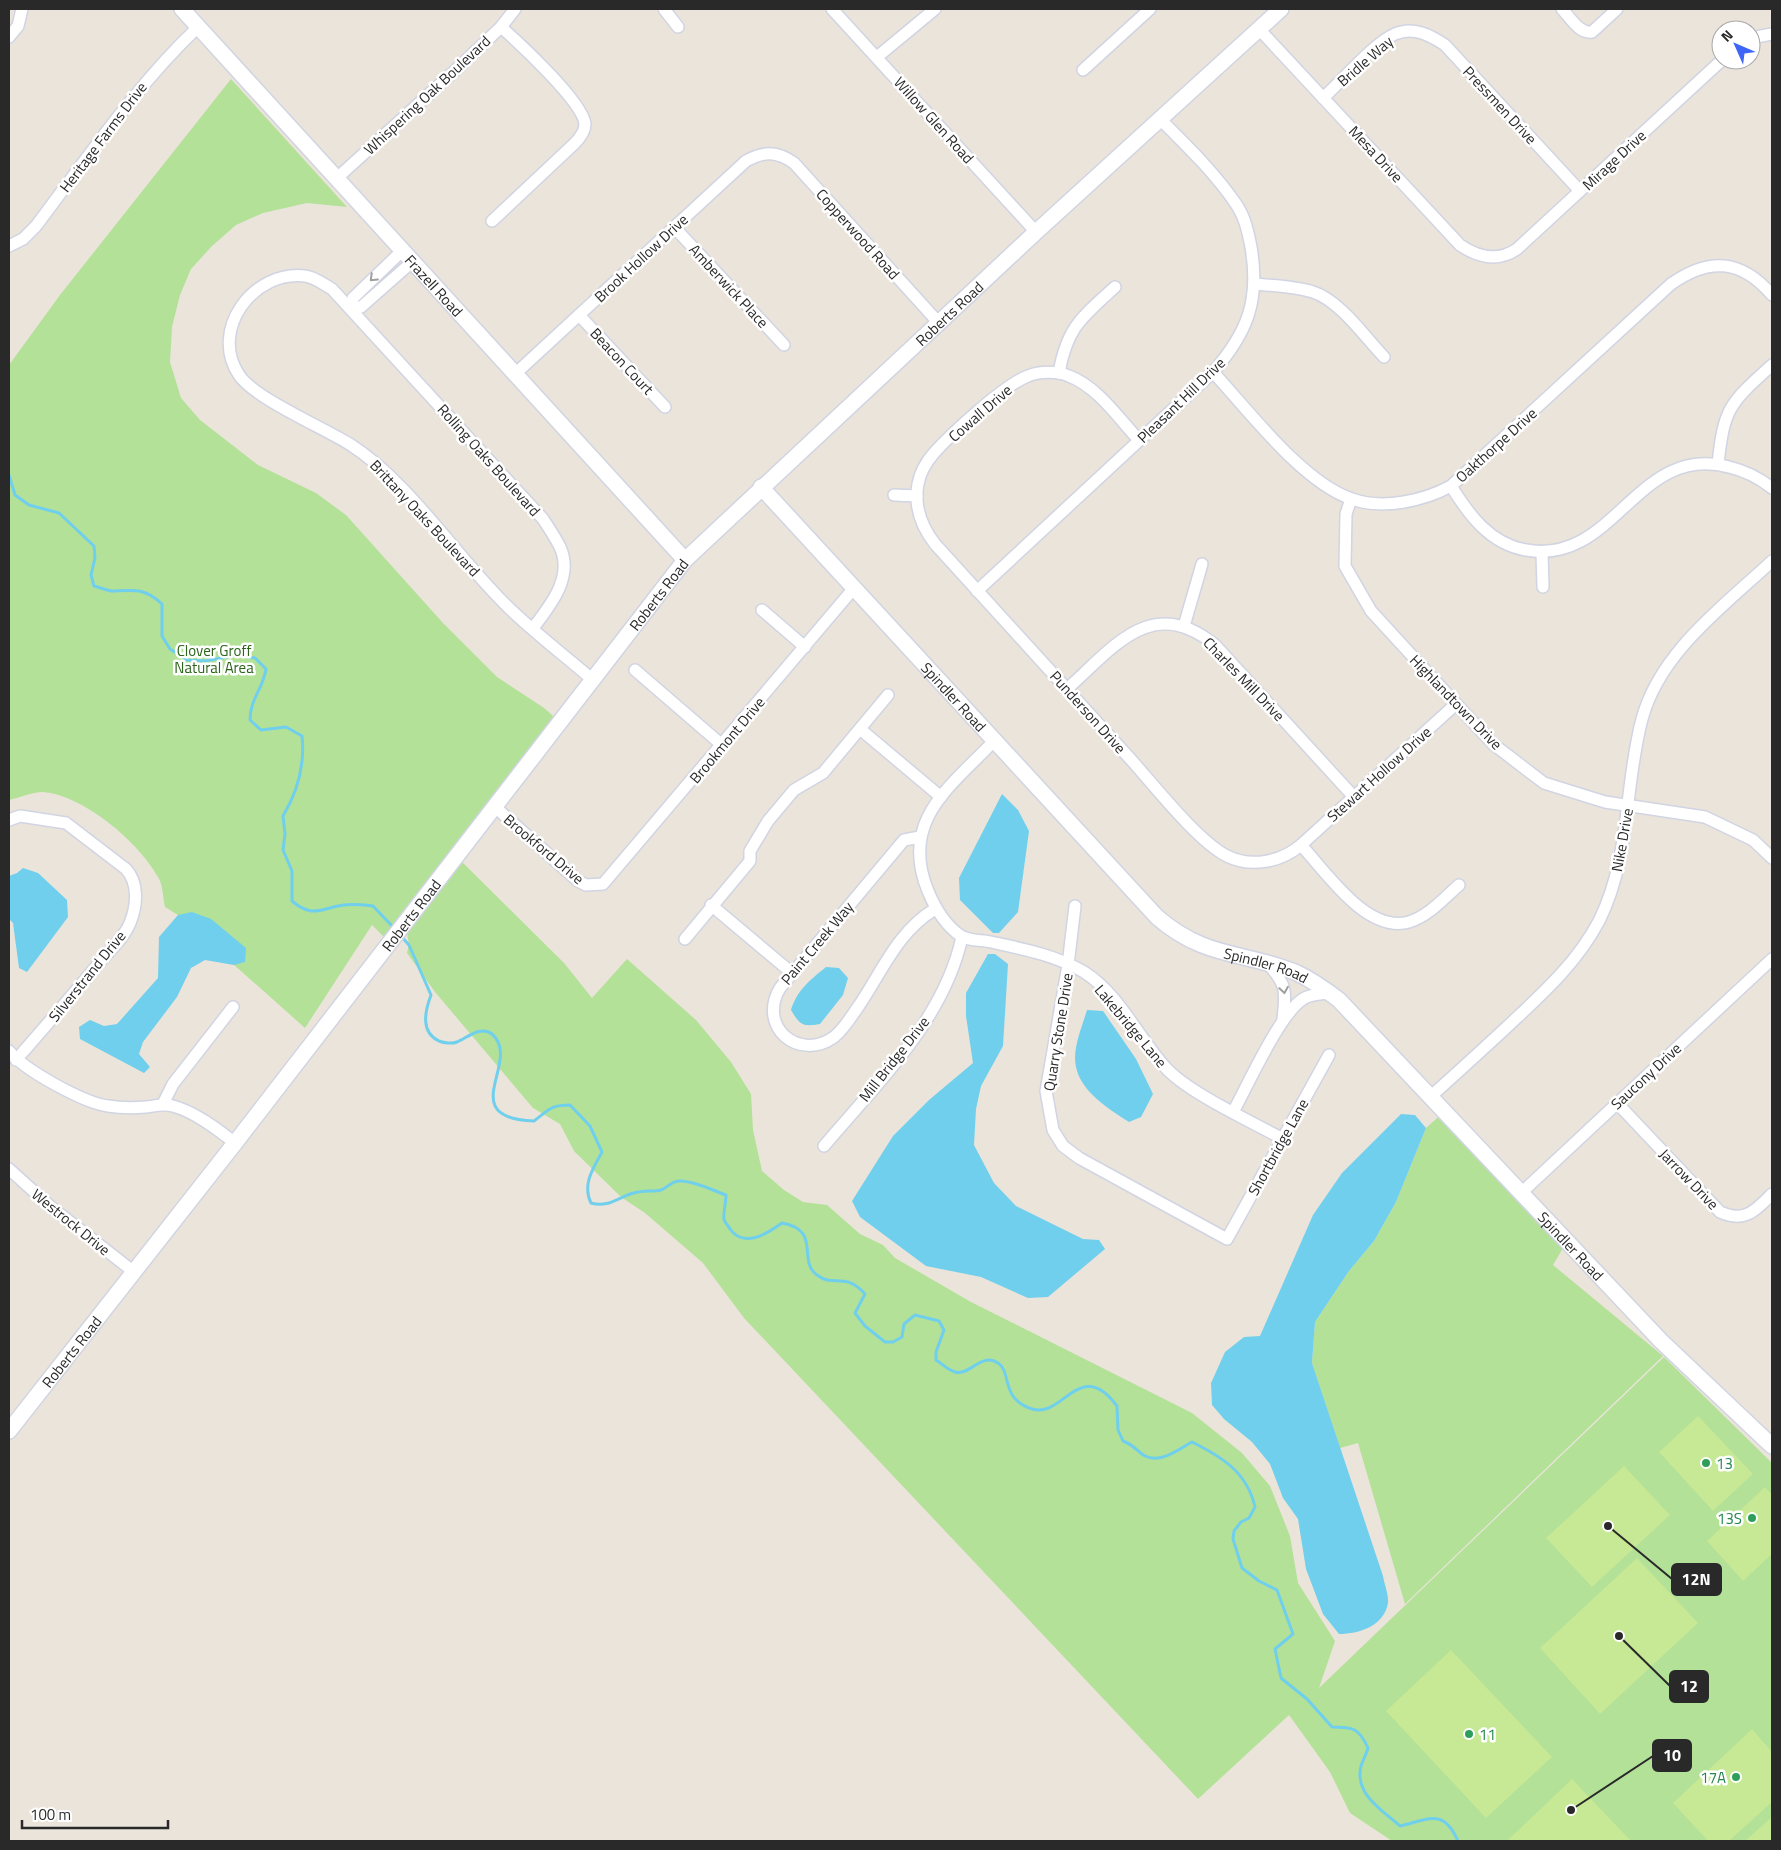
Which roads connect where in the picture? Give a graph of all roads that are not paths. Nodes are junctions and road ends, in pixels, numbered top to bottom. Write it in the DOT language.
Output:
graph roads {
  1 [pos="22,9"];
  2 [pos="182,9"];
  3 [pos="515,9"];
  4 [pos="664,9"];
  5 [pos="832,9"];
  6 [pos="935,9"];
  7 [pos="1150,9"];
  8 [pos="1281,9"];
  9 [pos="1562,9"];
  10 [pos="1617,9"];
  11 [pos="678,26"];
  12 [pos="198,27"];
  13 [pos="501,27"];
  14 [pos="1259,29"];
  15 [pos="1411,31"];
  16 [pos="9,37"];
  17 [pos="877,57"];
  18 [pos="1083,70"];
  19 [pos="1711,70"];
  20 [pos="1323,98"];
  21 [pos="1160,118"];
  22 [pos="772,153"];
  23 [pos="336,179"];
  24 [pos="1580,192"];
  25 [pos="492,221"];
  26 [pos="674,227"];
  27 [pos="1036,232"];
  28 [pos="9,246"];
  29 [pos="407,256"];
  30 [pos="1504,256"];
  31 [pos="1255,284"];
  32 [pos="1115,287"];
  33 [pos="1772,295"];
  34 [pos="352,310"];
  35 [pos="579,315"];
  36 [pos="938,322"];
  37 [pos="784,345"];
  38 [pos="1384,357"];
  39 [pos="1772,366"];
  40 [pos="1213,372"];
  41 [pos="1059,373"];
  42 [pos="515,374"];
  43 [pos="664,407"];
  44 [pos="1139,440"];
  45 [pos="1718,464"];
  46 [pos="1451,486"];
  47 [pos="761,487"];
  48 [pos="1772,488"];
  49 [pos="894,495"];
  50 [pos="917,496"];
  51 [pos="1351,499"];
  52 [pos="1542,553"];
  53 [pos="685,560"];
  54 [pos="1772,561"];
  55 [pos="1202,564"];
  56 [pos="1543,587"];
  57 [pos="854,588"];
  58 [pos="977,591"];
  59 [pos="762,610"];
  60 [pos="1184,626"];
  61 [pos="533,628"];
  62 [pos="804,647"];
  63 [pos="636,670"];
  64 [pos="593,680"];
  65 [pos="1067,689"];
  66 [pos="888,695"];
  67 [pos="1456,704"];
  68 [pos="860,729"];
  69 [pos="994,741"];
  70 [pos="722,745"];
  71 [pos="941,797"];
  72 [pos="1354,797"];
  73 [pos="1628,805"];
  74 [pos="494,806"];
  75 [pos="9,820"];
  76 [pos="920,837"];
  77 [pos="1301,845"];
  78 [pos="1772,858"];
  79 [pos="1459,885"];
  80 [pos="596,891"];
  81 [pos="712,905"];
  82 [pos="1075,906"];
  83 [pos="935,909"];
  84 [pos="962,937"];
  85 [pos="685,939"];
  86 [pos="1772,959"];
  87 [pos="1068,965"];
  88 [pos="1269,965"];
  89 [pos="792,973"];
  90 [pos="1329,993"];
  91 [pos="233,1007"];
  92 [pos="1283,1020"];
  93 [pos="1329,1055"];
  94 [pos="12,1056"];
  95 [pos="1430,1097"];
  96 [pos="1617,1103"];
  97 [pos="163,1104"];
  98 [pos="1233,1112"];
  99 [pos="1281,1138"];
  100 [pos="235,1143"];
  101 [pos="824,1146"];
  102 [pos="9,1169"];
  103 [pos="1520,1194"];
  104 [pos="1772,1194"];
  105 [pos="1227,1239"];
  106 [pos="134,1272"];
  107 [pos="9,1416"];
  108 [pos="9,1431"];
  109 [pos="1772,1446"];
  1 -- 16 [label="street"];
  2 -- 12 [label="street, Frazell Road"];
  3 -- 13 [label="street, Whispering Oak Boulevard"];
  4 -- 11 [label="street"];
  5 -- 17 [label="street, Willow Glen Road"];
  6 -- 17 [label="street"];
  7 -- 18 [label="street"];
  8 -- 14 [label="street, Roberts Road"];
  9 -- 10 [label="street"];
  12 -- 23 [label="street, Frazell Road"];
  12 -- 28 [label="street, Heritage Farms Drive"];
  13 -- 23 [label="street, Whispering Oak Boulevard"];
  13 -- 25 [label="street"];
  14 -- 20 [label="street, Mesa Drive"];
  14 -- 21 [label="street, Roberts Road"];
  15 -- 20 [label="street, Bridle Way"];
  15 -- 24 [label="street, Pressmen Drive"];
  17 -- 27 [label="street, Willow Glen Road"];
  19 -- 24 [label="street, Mirage Drive"];
  20 -- 30 [label="street, Mesa Drive"];
  21 -- 27 [label="street, Roberts Road"];
  21 -- 31 [label="street, Pleasant Hill Drive"];
  22 -- 26 [label="street, Brook Hollow Drive"];
  22 -- 36 [label="street, Copperwood Road"];
  23 -- 29 [label="street, Frazell Road"];
  24 -- 30 [label="street, Mirage Drive"];
  26 -- 35 [label="street, Brook Hollow Drive"];
  26 -- 37 [label="street, Amberwick Place"];
  27 -- 36 [label="street, Roberts Road"];
  29 -- 34 [label="street"];
  29 -- 42 [label="street, Frazell Road"];
  31 -- 38 [label="street"];
  31 -- 40 [label="street, Pleasant Hill Drive"];
  32 -- 41 [label="street"];
  33 -- 46 [label="street, Oakthorpe Drive"];
  34 -- 61 [label="street, Rolling Oaks Boulevard"];
  34 -- 61 [label="street, Brittany Oaks Boulevard"];
  35 -- 42 [label="street, Brook Hollow Drive"];
  35 -- 43 [label="street, Beacon Court"];
  36 -- 47 [label="street, Roberts Road"];
  39 -- 45 [label="street"];
  40 -- 44 [label="street, Pleasant Hill Drive"];
  40 -- 51 [label="street, Oakthorpe Drive"];
  41 -- 44 [label="street, Cowall Drive"];
  41 -- 50 [label="street, Cowall Drive"];
  42 -- 53 [label="street, Frazell Road"];
  44 -- 58 [label="street, Pleasant Hill Drive"];
  45 -- 48 [label="street"];
  45 -- 52 [label="street"];
  46 -- 51 [label="street, Oakthorpe Drive"];
  46 -- 52 [label="street"];
  47 -- 53 [label="street, Roberts Road"];
  47 -- 57 [label="street, Spindler Road"];
  49 -- 50 [label="street"];
  50 -- 58 [label="street, Punderson Drive"];
  51 -- 67 [label="street, Highlandtown Drive"];
  52 -- 56 [label="street"];
  53 -- 64 [label="street, Roberts Road"];
  54 -- 73 [label="street, Nike Drive"];
  55 -- 60 [label="street"];
  57 -- 62 [label="street, Brookmont Drive"];
  57 -- 69 [label="street, Spindler Road"];
  58 -- 65 [label="street, Punderson Drive"];
  59 -- 62 [label="street"];
  60 -- 65 [label="street, Charles Mill Drive"];
  60 -- 72 [label="street, Charles Mill Drive"];
  61 -- 64 [label="street, Brittany Oaks Boulevard"];
  62 -- 70 [label="street, Brookmont Drive"];
  63 -- 70 [label="street"];
  64 -- 74 [label="street, Roberts Road"];
  65 -- 77 [label="street, Punderson Drive"];
  66 -- 68 [label="street"];
  67 -- 72 [label="street, Stewart Hollow Drive"];
  67 -- 73 [label="street, Highlandtown Drive"];
  68 -- 71 [label="street"];
  68 -- 81 [label="street"];
  69 -- 71 [label="street"];
  69 -- 88 [label="street, Spindler Road"];
  70 -- 80 [label="street, Brookmont Drive"];
  71 -- 76 [label="street"];
  72 -- 77 [label="street, Stewart Hollow Drive"];
  73 -- 78 [label="street, Highlandtown Drive"];
  73 -- 95 [label="street, Nike Drive"];
  74 -- 80 [label="street, Brookford Drive"];
  74 -- 100 [label="street, Roberts Road"];
  75 -- 94 [label="street, Silverstrand Drive"];
  76 -- 83 [label="street"];
  76 -- 89 [label="street, Paint Creek Way"];
  77 -- 79 [label="street"];
  81 -- 85 [label="street"];
  81 -- 89 [label="street"];
  82 -- 87 [label="street, Quarry Stone Drive"];
  83 -- 84 [label="street"];
  83 -- 89 [label="street, Paint Creek Way"];
  84 -- 87 [label="street, Lakebridge Lane"];
  84 -- 101 [label="street, Mill Bridge Drive"];
  86 -- 96 [label="street, Saucony Drive"];
  87 -- 98 [label="street, Lakebridge Lane"];
  87 -- 105 [label="street, Quarry Stone Drive"];
  88 -- 90 [label="street, Spindler Road"];
  88 -- 92 [label="street, one-way"];
  90 -- 92 [label="street"];
  90 -- 95 [label="street, Spindler Road"];
  91 -- 97 [label="street"];
  92 -- 98 [label="street"];
  93 -- 99 [label="street, Shortbridge Lane"];
  94 -- 97 [label="street"];
  95 -- 103 [label="street, Spindler Road"];
  96 -- 103 [label="street, Saucony Drive"];
  96 -- 104 [label="street, Jarrow Drive"];
  97 -- 100 [label="street"];
  98 -- 99 [label="street, Lakebridge Lane"];
  99 -- 105 [label="street, Shortbridge Lane"];
  100 -- 106 [label="street, Roberts Road"];
  102 -- 106 [label="street, Westrock Drive"];
  103 -- 109 [label="street, Spindler Road"];
  106 -- 107 [label="street, Roberts Road"];
  106 -- 108 [label="street, Roberts Road"];
}
